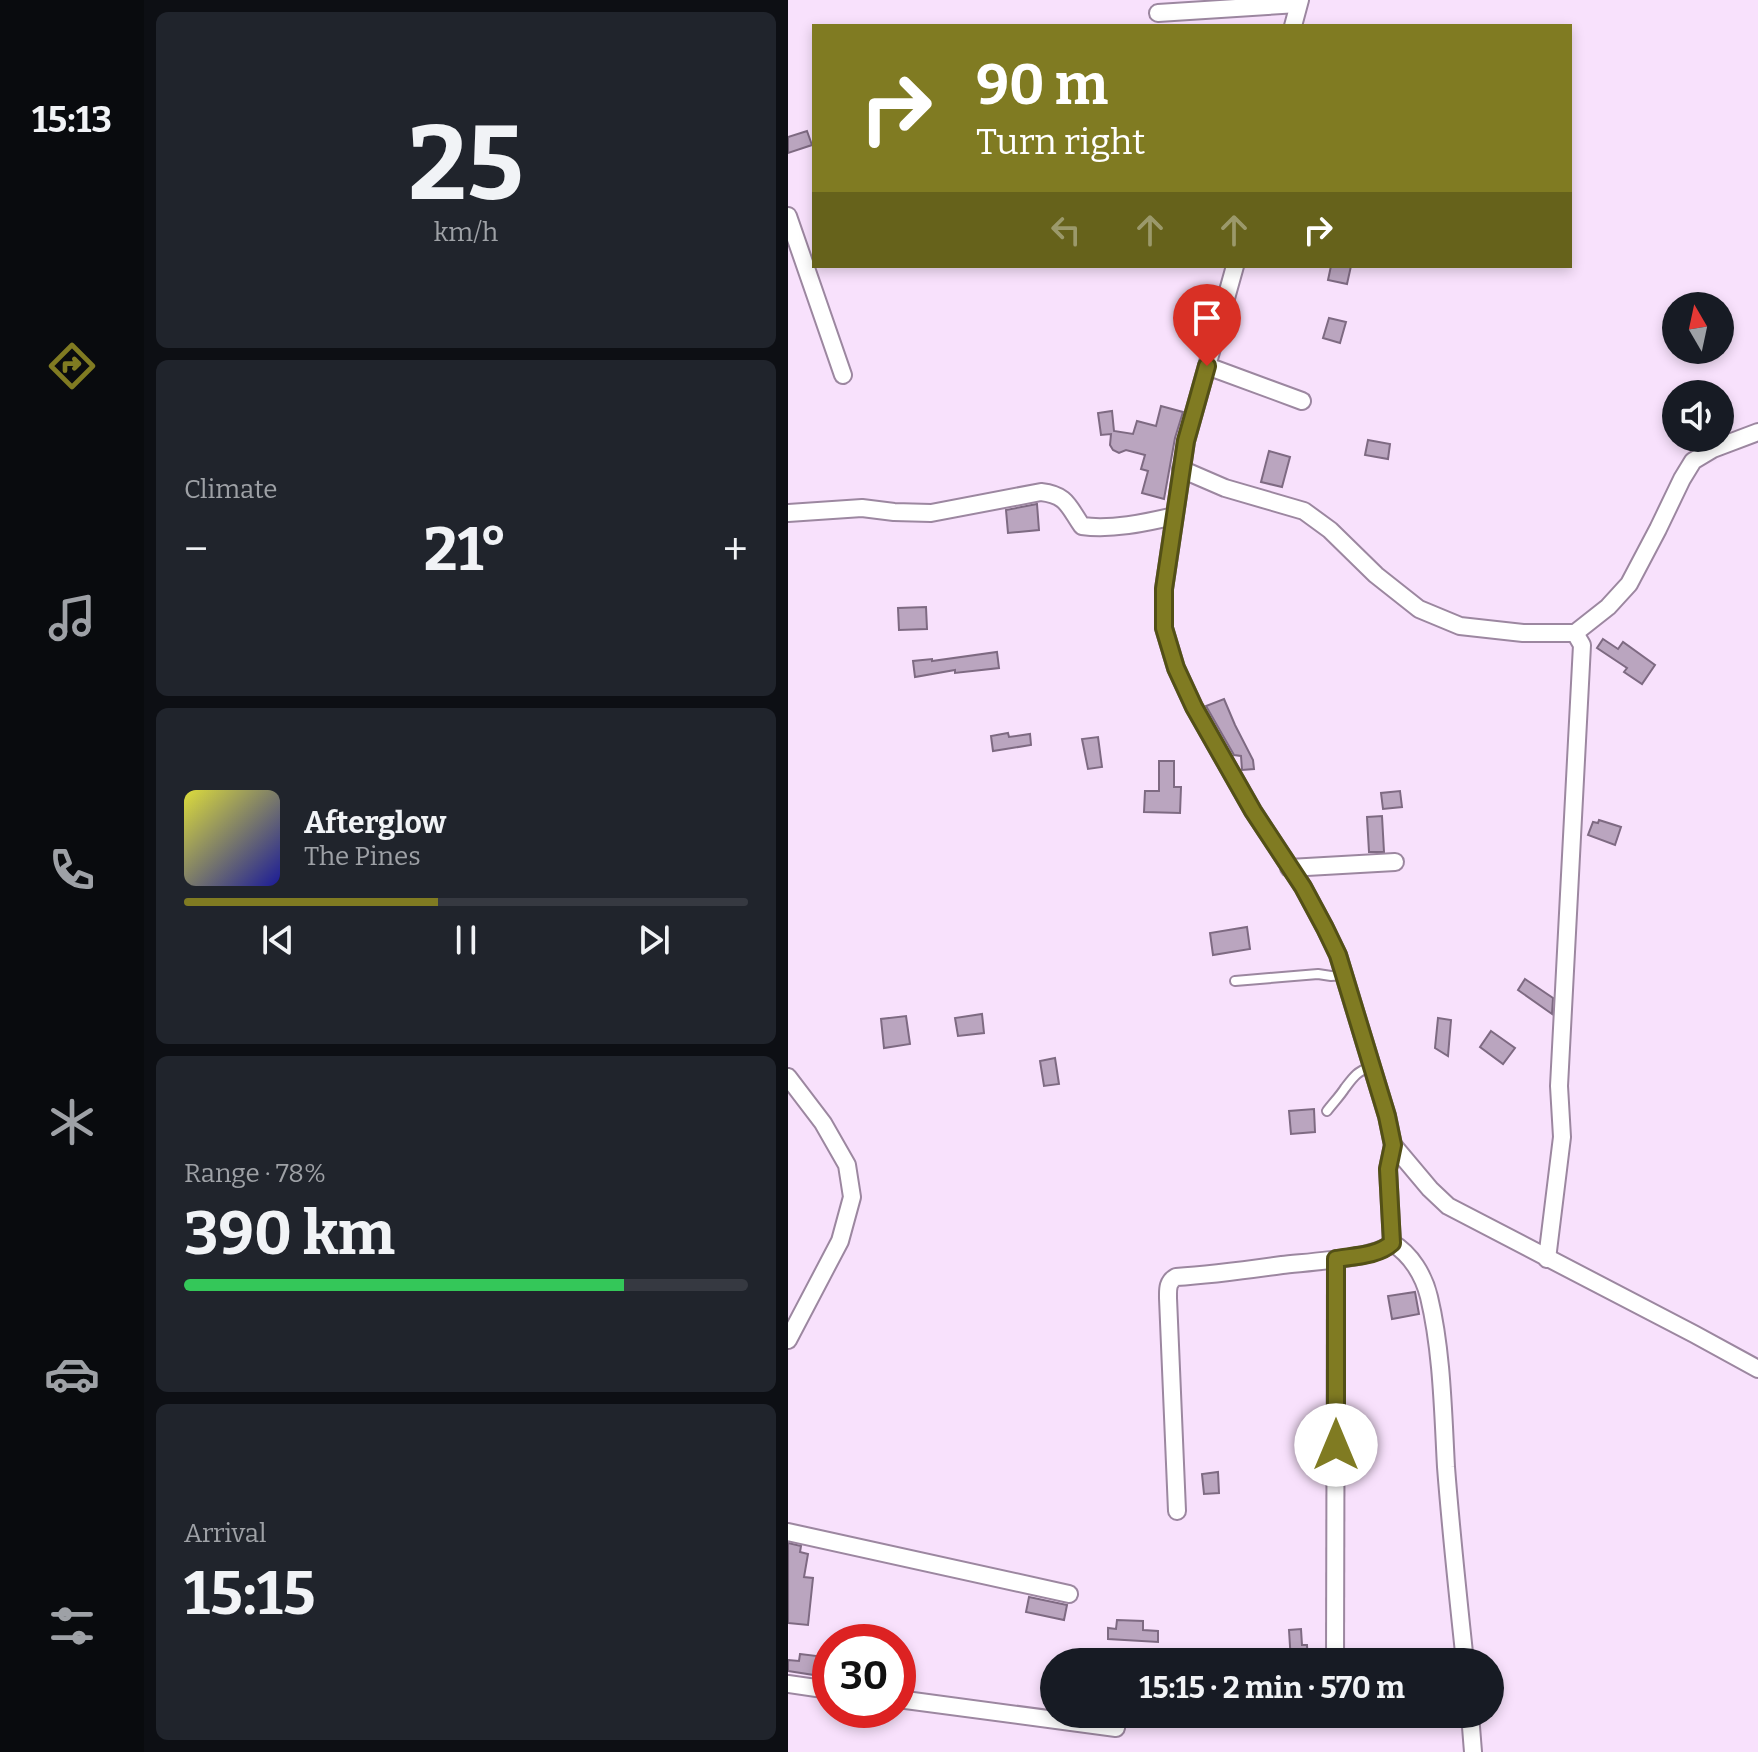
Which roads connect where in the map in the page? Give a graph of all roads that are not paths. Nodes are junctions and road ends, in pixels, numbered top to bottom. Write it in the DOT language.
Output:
graph roads {
  1 [pos="1299,2"];
  2 [pos="1158,13"];
  3 [pos="1294,24"];
  4 [pos="788,216"];
  5 [pos="1234,268"];
  6 [pos="1207,366"];
  7 [pos="843,375"];
  8 [pos="1302,401"];
  9 [pos="1758,432"];
  10 [pos="1181,469"];
  11 [pos="788,513"];
  12 [pos="1174,516"];
  13 [pos="1575,633"];
  14 [pos="1395,862"];
  15 [pos="1289,868"];
  16 [pos="1344,975"];
  17 [pos="1235,981"];
  18 [pos="1371,1066"];
  19 [pos="788,1077"];
  20 [pos="1327,1111"];
  21 [pos="1393,1145"];
  22 [pos="1392,1243"];
  23 [pos="1336,1259"];
  24 [pos="1547,1259"];
  25 [pos="788,1340"];
  26 [pos="1758,1369"];
  27 [pos="1177,1511"];
  28 [pos="788,1532"];
  29 [pos="1069,1594"];
  30 [pos="1335,1648"];
  31 [pos="1464,1648"];
  32 [pos="788,1684"];
  33 [pos="812,1687"];
  34 [pos="916,1701"];
  35 [pos="1040,1718"];
  36 [pos="1471,1728"];
  37 [pos="1473,1752"];
  1 -- 2 [label="street"];
  1 -- 3 [label="street"];
  4 -- 7 [label="street"];
  5 -- 6 [label="street"];
  6 -- 8 [label="street"];
  6 -- 10 [label="street"];
  9 -- 13 [label="street"];
  10 -- 12 [label="street"];
  10 -- 13 [label="street"];
  11 -- 12 [label="street"];
  12 -- 15 [label="street"];
  13 -- 24 [label="street"];
  14 -- 15 [label="street"];
  15 -- 16 [label="street"];
  16 -- 17 [label="lane"];
  16 -- 18 [label="street"];
  18 -- 20 [label="lane"];
  18 -- 21 [label="street"];
  19 -- 25 [label="street"];
  21 -- 22 [label="street"];
  21 -- 24 [label="street"];
  22 -- 23 [label="street"];
  22 -- 31 [label="street"];
  23 -- 27 [label="street"];
  23 -- 30 [label="street"];
  24 -- 26 [label="street"];
  28 -- 29 [label="street"];
  32 -- 33 [label="street"];
  34 -- 35 [label="street"];
  36 -- 37 [label="street"];
}
